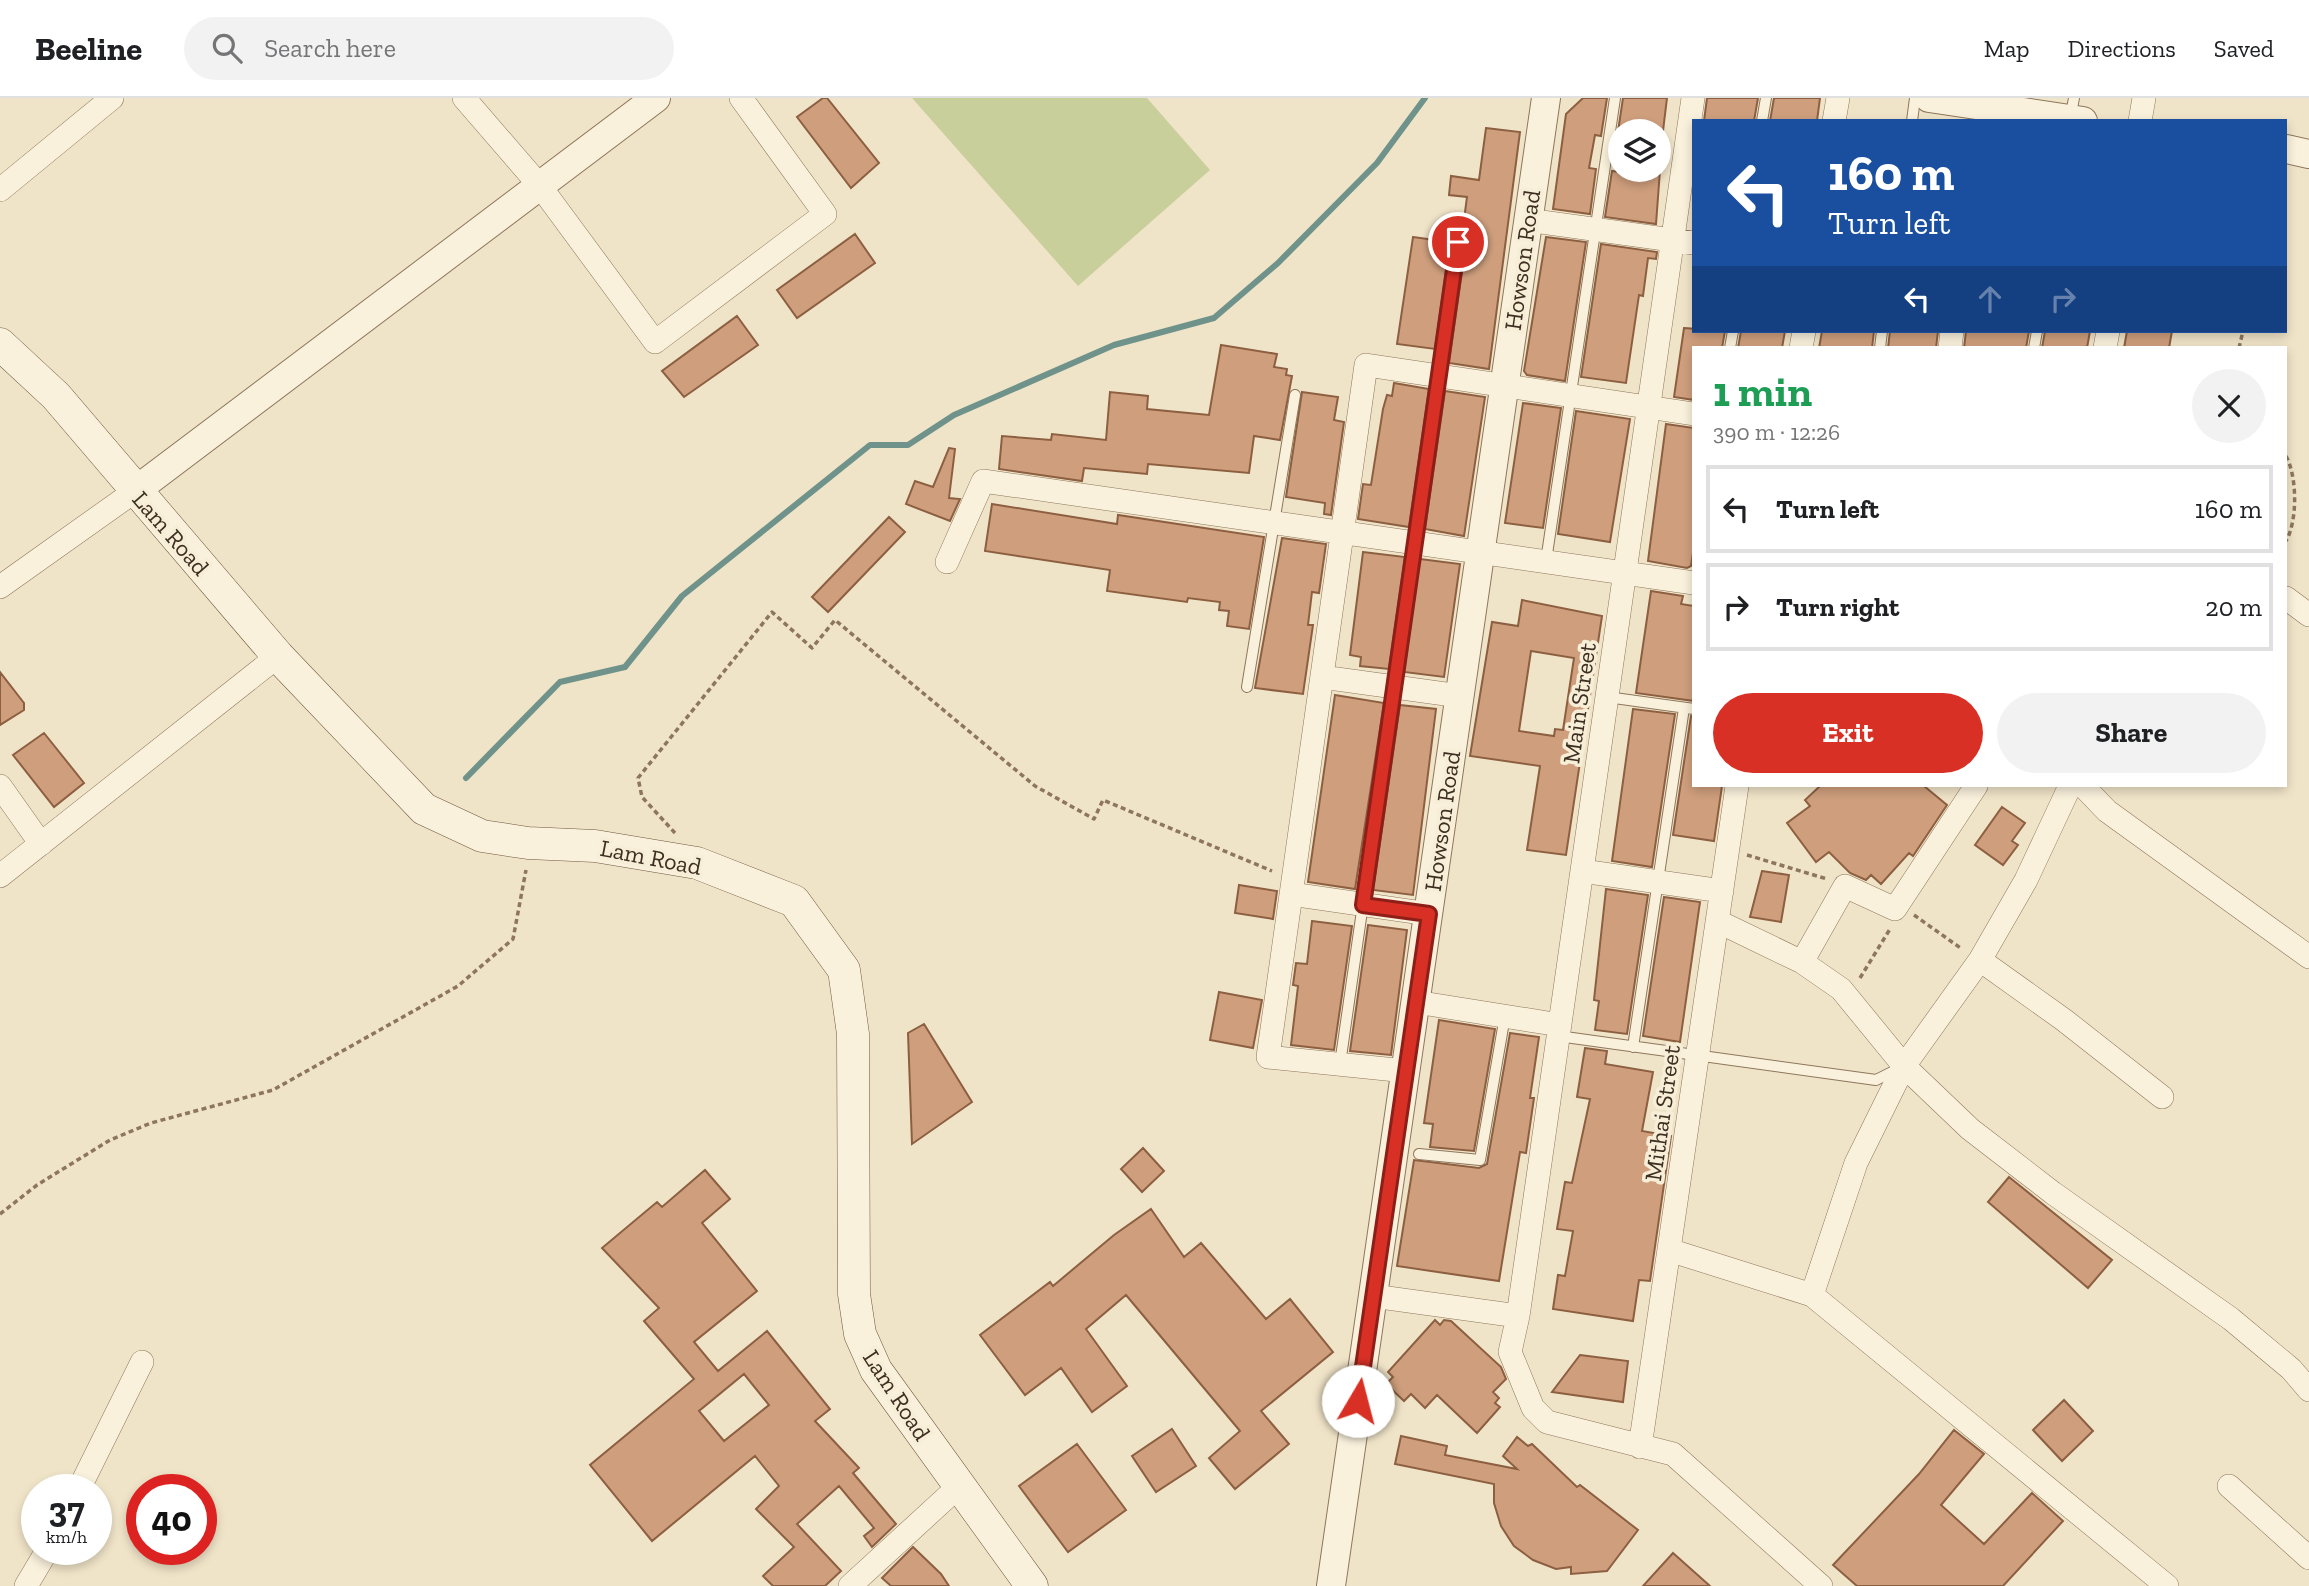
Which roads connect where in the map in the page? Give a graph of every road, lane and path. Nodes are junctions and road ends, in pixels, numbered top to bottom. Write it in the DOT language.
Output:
graph roads {
  1 [pos="112,98"];
  2 [pos="464,98"];
  3 [pos="656,98"];
  4 [pos="741,98"];
  5 [pos="1546,98"];
  6 [pos="1615,98"];
  7 [pos="1693,98"];
  8 [pos="1766,98"];
  9 [pos="1838,98"];
  10 [pos="1915,98"];
  11 [pos="1929,98"];
  12 [pos="2144,98"];
  13 [pos="1985,108"];
  14 [pos="2074,115"];
  15 [pos="1762,119"];
  16 [pos="1834,119"];
  17 [pos="1912,119"];
  18 [pos="2140,119"];
  19 [pos="2287,149"];
  20 [pos="2309,153"];
  21 [pos="540,186"];
  22 [pos="0,190"];
  23 [pos="1527,220"];
  24 [pos="1597,230"];
  25 [pos="1683,241"];
  26 [pos="1458,242"];
  27 [pos="0,344"];
  28 [pos="1439,376"];
  29 [pos="1505,386"];
  30 [pos="1294,395"];
  31 [pos="1573,396"];
  32 [pos="1648,407"];
  33 [pos="1692,414"];
  34 [pos="2287,458"];
  35 [pos="135,491"];
  36 [pos="1275,523"];
  37 [pos="1343,533"];
  38 [pos="2287,539"];
  39 [pos="1415,544"];
  40 [pos="1481,552"];
  41 [pos="1546,561"];
  42 [pos="947,562"];
  43 [pos="1624,573"];
  44 [pos="1692,583"];
  45 [pos="0,587"];
  46 [pos="2287,599"];
  47 [pos="2309,615"];
  48 [pos="278,656"];
  49 [pos="1322,677"];
  50 [pos="1248,687"];
  51 [pos="1394,687"];
  52 [pos="1460,696"];
  53 [pos="1607,697"];
  54 [pos="1689,709"];
  55 [pos="0,786"];
  56 [pos="1737,787"];
  57 [pos="1975,787"];
  58 [pos="2070,787"];
  59 [pos="2084,787"];
  60 [pos="528,843"];
  61 [pos="41,844"];
  62 [pos="1728,848"];
  63 [pos="689,861"];
  64 [pos="1582,871"];
  65 [pos="0,876"];
  66 [pos="1658,882"];
  67 [pos="1845,886"];
  68 [pos="1292,887"];
  69 [pos="1721,891"];
  70 [pos="1363,905"];
  71 [pos="1901,905"];
  72 [pos="1429,914"];
  73 [pos="1717,921"];
  74 [pos="1974,956"];
  75 [pos="2309,957"];
  76 [pos="1802,962"];
  77 [pos="1860,978"];
  78 [pos="1416,1002"];
  79 [pos="1505,1016"];
  80 [pos="1559,1030"];
  81 [pos="1633,1047"];
  82 [pos="1696,1055"];
  83 [pos="1339,1064"];
  84 [pos="1904,1066"];
  85 [pos="1406,1071"];
  86 [pos="2162,1097"];
  87 [pos="1419,1154"];
  88 [pos="0,1214"];
  89 [pos="1669,1250"];
  90 [pos="1812,1295"];
  91 [pos="1373,1296"];
  92 [pos="1518,1316"];
  93 [pos="142,1362"];
  94 [pos="2309,1390"];
  95 [pos="1640,1447"];
  96 [pos="86,1474"];
  97 [pos="2229,1486"];
  98 [pos="958,1487"];
  99 [pos="2309,1558"];
  100 [pos="38,1565"];
  101 [pos="26,1586"];
  102 [pos="850,1586"];
  103 [pos="1032,1586"];
  104 [pos="1331,1586"];
  105 [pos="1821,1586"];
  106 [pos="2167,1586"];
  1 -- 22 [label="street"];
  2 -- 21 [label="street"];
  3 -- 21 [label="street"];
  4 -- 21 [label="street"];
  5 -- 23 [label="street, Howson Road"];
  6 -- 24 [label="lane"];
  7 -- 25 [label="street, Main Street"];
  8 -- 15 [label="lane"];
  9 -- 16 [label="street"];
  10 -- 17 [label="lane"];
  11 -- 13 [label="street"];
  12 -- 18 [label="street"];
  13 -- 14 [label="street"];
  19 -- 20 [label="street"];
  21 -- 35 [label="street"];
  23 -- 24 [label="street"];
  23 -- 29 [label="street, Howson Road"];
  24 -- 25 [label="street"];
  24 -- 31 [label="lane"];
  25 -- 32 [label="street, Main Street"];
  26 -- 28 [label="lane"];
  27 -- 35 [label="main road, Lam Road"];
  28 -- 29 [label="street"];
  28 -- 37 [label="street"];
  28 -- 39 [label="lane"];
  29 -- 31 [label="street"];
  29 -- 40 [label="street, Howson Road"];
  30 -- 36 [label="lane"];
  31 -- 32 [label="street"];
  31 -- 41 [label="lane"];
  32 -- 33 [label="street"];
  32 -- 43 [label="street, Main Street"];
  34 -- 38 [label="path"];
  35 -- 45 [label="street"];
  35 -- 48 [label="main road, Lam Road"];
  36 -- 37 [label="street"];
  36 -- 42 [label="street"];
  36 -- 50 [label="lane"];
  37 -- 39 [label="street"];
  37 -- 49 [label="street"];
  39 -- 40 [label="street"];
  39 -- 51 [label="lane"];
  40 -- 41 [label="street"];
  40 -- 52 [label="street, Howson Road"];
  41 -- 43 [label="street"];
  43 -- 44 [label="street"];
  43 -- 53 [label="street, Main Street"];
  46 -- 47 [label="street"];
  48 -- 60 [label="main road, Lam Road"];
  48 -- 61 [label="street"];
  49 -- 51 [label="street"];
  49 -- 68 [label="street"];
  51 -- 52 [label="street"];
  51 -- 70 [label="lane"];
  52 -- 72 [label="street, Howson Road"];
  53 -- 54 [label="lane"];
  53 -- 64 [label="street, Main Street"];
  54 -- 66 [label="lane"];
  55 -- 61 [label="street"];
  56 -- 62 [label="street, Mithai Street"];
  57 -- 71 [label="street"];
  58 -- 74 [label="street"];
  59 -- 75 [label="street"];
  60 -- 63 [label="main road, Lam Road"];
  60 -- 88 [label="path"];
  61 -- 65 [label="street"];
  62 -- 67 [label="path"];
  62 -- 69 [label="street, Mithai Street"];
  63 -- 68 [label="path"];
  63 -- 98 [label="main road, Lam Road"];
  64 -- 66 [label="street"];
  64 -- 80 [label="street, Main Street"];
  66 -- 69 [label="street"];
  66 -- 81 [label="lane"];
  67 -- 71 [label="street"];
  67 -- 76 [label="street"];
  68 -- 70 [label="street"];
  68 -- 83 [label="street"];
  69 -- 73 [label="street, Mithai Street"];
  70 -- 72 [label="street"];
  70 -- 83 [label="lane"];
  71 -- 74 [label="path"];
  71 -- 77 [label="path"];
  72 -- 78 [label="street, Howson Road"];
  73 -- 76 [label="street"];
  73 -- 82 [label="street, Mithai Street"];
  74 -- 84 [label="street"];
  74 -- 86 [label="street"];
  76 -- 84 [label="street"];
  78 -- 79 [label="street"];
  78 -- 85 [label="street, Howson Road"];
  79 -- 80 [label="street"];
  79 -- 87 [label="lane"];
  80 -- 81 [label="lane"];
  80 -- 92 [label="street, Main Street"];
  81 -- 82 [label="lane"];
  82 -- 84 [label="lane"];
  82 -- 89 [label="street, Mithai Street"];
  83 -- 85 [label="street"];
  84 -- 90 [label="street"];
  84 -- 94 [label="street"];
  85 -- 91 [label="street, Howson Road"];
  89 -- 90 [label="street"];
  89 -- 95 [label="street, Mithai Street"];
  90 -- 106 [label="street"];
  91 -- 92 [label="street"];
  91 -- 104 [label="street, Howson Road"];
  92 -- 95 [label="street, Main Street"];
  93 -- 96 [label="street"];
  95 -- 105 [label="street, Main Street"];
  97 -- 99 [label="street"];
  98 -- 102 [label="street"];
  98 -- 103 [label="main road, Lam Road"];
  100 -- 101 [label="street"];
}
